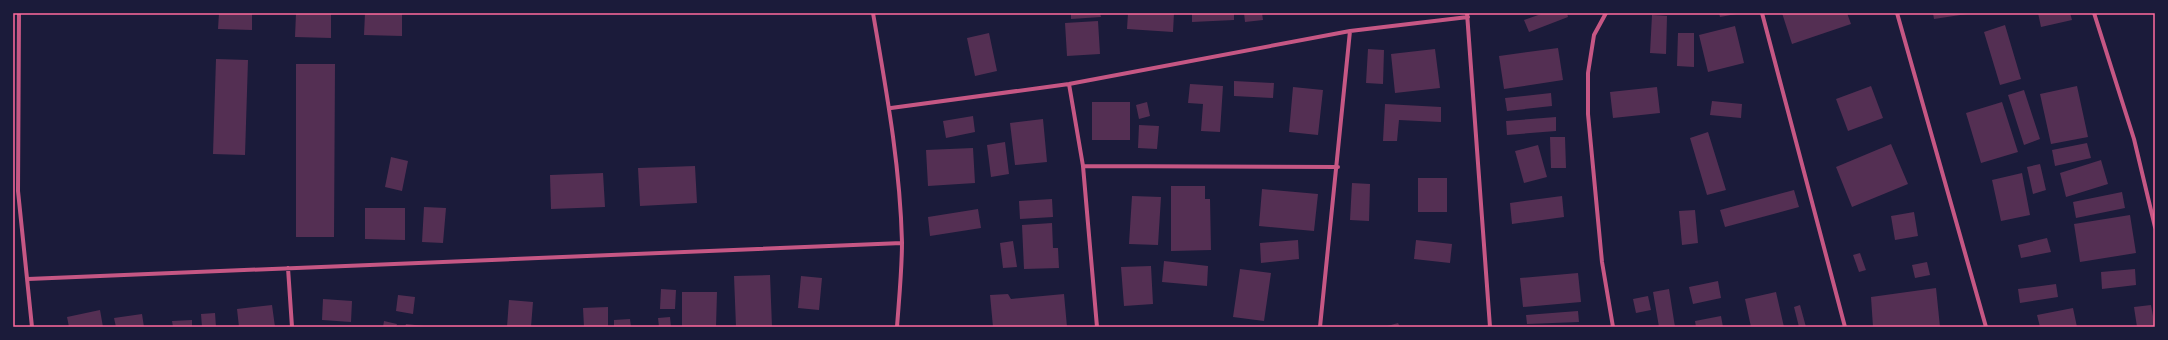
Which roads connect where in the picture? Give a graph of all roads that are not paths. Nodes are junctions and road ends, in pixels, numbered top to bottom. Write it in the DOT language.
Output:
graph roads {
  1 [pos="19,13"];
  2 [pos="873,13"];
  3 [pos="1606,13"];
  4 [pos="1762,13"];
  5 [pos="1897,13"];
  6 [pos="2094,13"];
  7 [pos="1467,15"];
  8 [pos="1350,32"];
  9 [pos="1069,84"];
  10 [pos="891,108"];
  11 [pos="1083,166"];
  12 [pos="1338,167"];
  13 [pos="15,192"];
  14 [pos="2155,227"];
  15 [pos="902,243"];
  16 [pos="288,268"];
  17 [pos="28,279"];
  18 [pos="32,327"];
  19 [pos="292,327"];
  20 [pos="897,327"];
  21 [pos="1097,327"];
  22 [pos="1320,327"];
  23 [pos="1490,327"];
  24 [pos="1613,327"];
  25 [pos="1845,327"];
  26 [pos="1986,327"];
  1 -- 13 [label="street"];
  2 -- 10 [label="street"];
  3 -- 24 [label="street"];
  4 -- 25 [label="street"];
  5 -- 26 [label="street"];
  6 -- 14 [label="street"];
  7 -- 8 [label="street"];
  7 -- 23 [label="street"];
  8 -- 9 [label="street"];
  8 -- 12 [label="street"];
  9 -- 10 [label="street"];
  9 -- 11 [label="street"];
  10 -- 15 [label="street"];
  11 -- 12 [label="street"];
  11 -- 21 [label="street"];
  12 -- 22 [label="street"];
  13 -- 17 [label="street"];
  15 -- 16 [label="street"];
  15 -- 20 [label="street"];
  16 -- 17 [label="street"];
  16 -- 19 [label="street"];
  17 -- 18 [label="street"];
}
